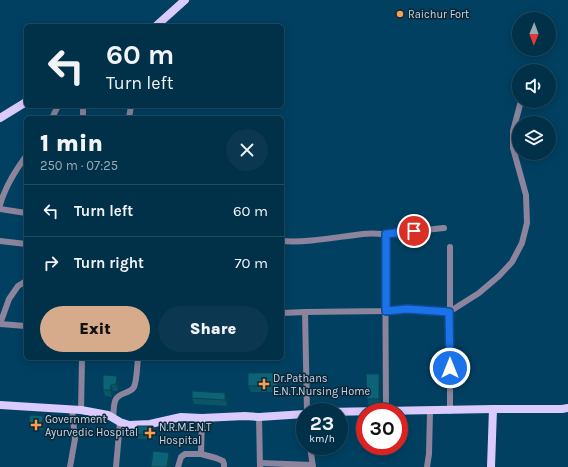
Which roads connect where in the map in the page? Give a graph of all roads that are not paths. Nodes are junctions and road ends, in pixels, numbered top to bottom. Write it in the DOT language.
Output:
graph roads {
  1 [pos="185,0"];
  2 [pos="158,24"];
  3 [pos="24,103"];
  4 [pos="519,108"];
  5 [pos="0,118"];
  6 [pos="24,159"];
  7 [pos="0,205"];
  8 [pos="0,209"];
  9 [pos="24,213"];
  10 [pos="444,228"];
  11 [pos="386,234"];
  12 [pos="284,240"];
  13 [pos="0,242"];
  14 [pos="24,244"];
  15 [pos="450,247"];
  16 [pos="24,282"];
  17 [pos="386,311"];
  18 [pos="305,312"];
  19 [pos="449,312"];
  20 [pos="284,314"];
  21 [pos="0,324"];
  22 [pos="24,326"];
  23 [pos="82,360"];
  24 [pos="138,360"];
  25 [pos="306,403"];
  26 [pos="386,403"];
  27 [pos="0,405"];
  28 [pos="568,408"];
  29 [pos="72,409"];
  30 [pos="493,409"];
  31 [pos="81,410"];
  32 [pos="450,410"];
  33 [pos="408,411"];
  34 [pos="430,411"];
  35 [pos="296,414"];
  36 [pos="259,417"];
  37 [pos="202,418"];
  38 [pos="116,420"];
  39 [pos="201,454"];
  40 [pos="311,455"];
  41 [pos="260,465"];
  42 [pos="312,466"];
  43 [pos="70,467"];
  44 [pos="116,467"];
  45 [pos="178,467"];
  46 [pos="224,467"];
  47 [pos="427,467"];
  48 [pos="491,467"];
  1 -- 2 [label="main road"];
  3 -- 5 [label="main road"];
  4 -- 19 [label="street"];
  6 -- 7 [label="street"];
  8 -- 9 [label="street"];
  10 -- 11 [label="street"];
  11 -- 12 [label="street"];
  11 -- 17 [label="street"];
  13 -- 14 [label="street"];
  15 -- 19 [label="street"];
  16 -- 21 [label="street"];
  17 -- 18 [label="street"];
  17 -- 19 [label="street"];
  17 -- 26 [label="street"];
  18 -- 20 [label="street"];
  18 -- 25 [label="street"];
  19 -- 32 [label="street"];
  21 -- 22 [label="street"];
  23 -- 31 [label="street"];
  24 -- 38 [label="street"];
  27 -- 29 [label="main road"];
  28 -- 30 [label="main road"];
  29 -- 31 [label="main road"];
  29 -- 43 [label="street"];
  30 -- 32 [label="main road"];
  30 -- 48 [label="main road"];
  31 -- 38 [label="main road"];
  32 -- 34 [label="main road"];
  33 -- 34 [label="main road"];
  34 -- 47 [label="street"];
  35 -- 36 [label="main road"];
  36 -- 37 [label="main road"];
  36 -- 41 [label="street"];
  37 -- 38 [label="main road"];
  37 -- 39 [label="street"];
  38 -- 44 [label="street"];
  39 -- 45 [label="street"];
  39 -- 46 [label="street"];
  40 -- 42 [label="street"];
  41 -- 42 [label="street"];
}
